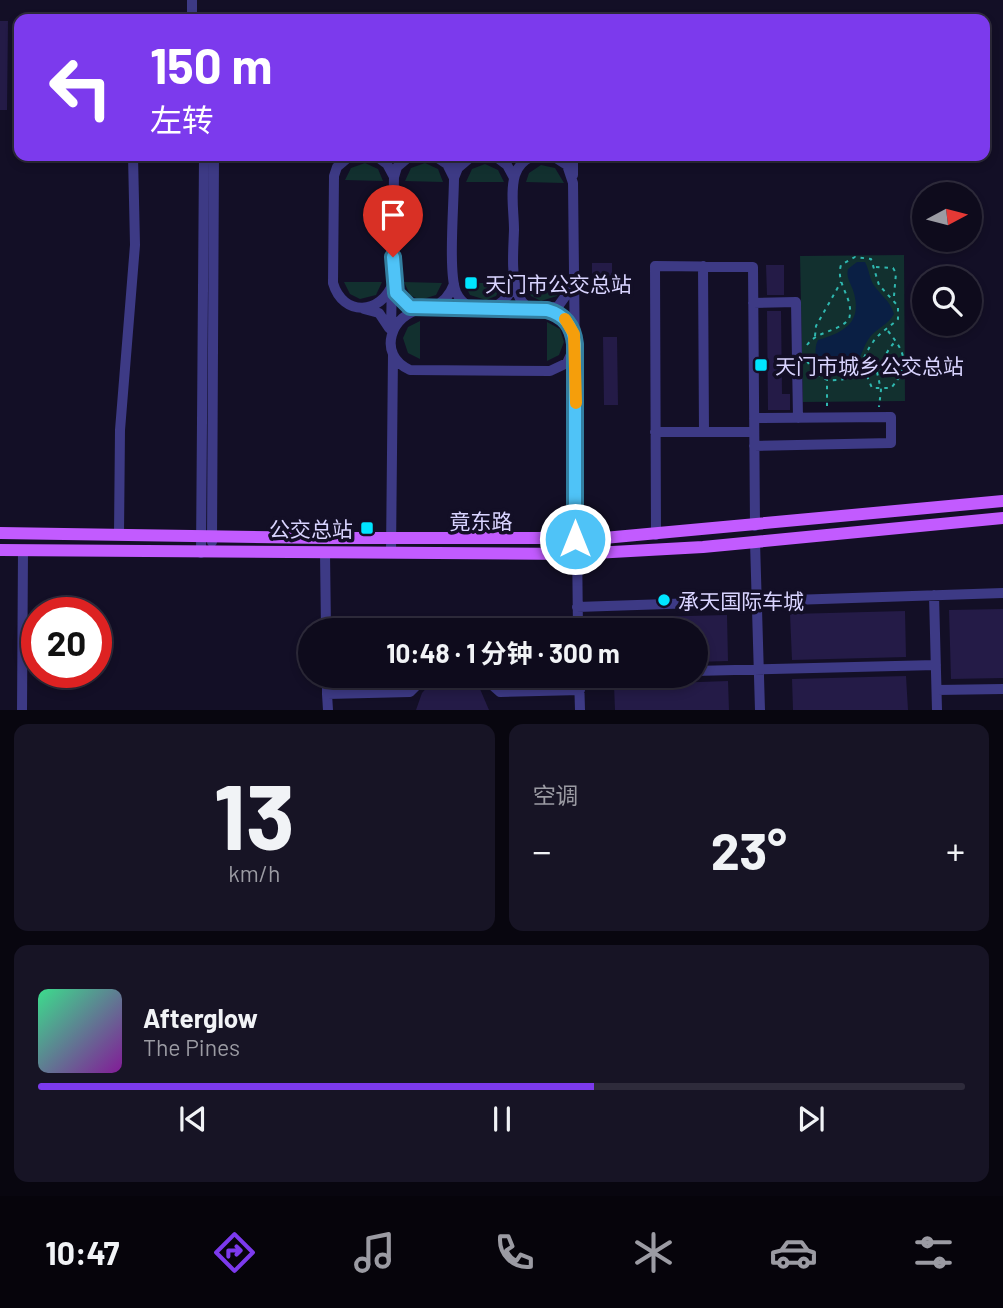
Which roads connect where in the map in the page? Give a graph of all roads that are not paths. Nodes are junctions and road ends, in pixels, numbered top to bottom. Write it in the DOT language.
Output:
graph roads {
  1 [pos="134,161"];
  2 [pos="204,161"];
  3 [pos="214,161"];
  4 [pos="344,161"];
  5 [pos="383,161"];
  6 [pos="404,161"];
  7 [pos="442,161"];
  8 [pos="455,161"];
  9 [pos="466,161"];
  10 [pos="502,161"];
  11 [pos="526,161"];
  12 [pos="561,161"];
  13 [pos="573,161"];
  14 [pos="394,177"];
  15 [pos="454,177"];
  16 [pos="514,178"];
  17 [pos="573,183"];
  18 [pos="703,267"];
  19 [pos="573,279"];
  20 [pos="393,283"];
  21 [pos="454,284"];
  22 [pos="513,284"];
  23 [pos="753,303"];
  24 [pos="360,309"];
  25 [pos="392,309"];
  26 [pos="423,309"];
  27 [pos="483,310"];
  28 [pos="540,310"];
  29 [pos="391,337"];
  30 [pos="575,344"];
  31 [pos="393,354"];
  32 [pos="416,371"];
  33 [pos="550,371"];
  34 [pos="393,385"];
  35 [pos="576,392"];
  36 [pos="754,418"];
  37 [pos="797,418"];
  38 [pos="656,432"];
  39 [pos="704,432"];
  40 [pos="754,432"];
  41 [pos="754,446"];
  42 [pos="1003,501"];
  43 [pos="1003,518"];
  44 [pos="755,526"];
  45 [pos="0,533"];
  46 [pos="119,534"];
  47 [pos="656,535"];
  48 [pos="206,537"];
  49 [pos="391,539"];
  50 [pos="575,539"];
  51 [pos="755,542"];
  52 [pos="0,550"];
  53 [pos="23,550"];
  54 [pos="206,553"];
  55 [pos="325,553"];
  56 [pos="391,553"];
  57 [pos="576,554"];
  58 [pos="1003,593"];
  59 [pos="934,595"];
  60 [pos="757,601"];
  61 [pos="577,607"];
  62 [pos="326,618"];
  63 [pos="577,618"];
  64 [pos="936,665"];
  65 [pos="759,669"];
  66 [pos="708,671"];
  67 [pos="327,688"];
  68 [pos="414,688"];
  69 [pos="496,688"];
  70 [pos="1003,689"];
  71 [pos="580,690"];
  72 [pos="937,691"];
  73 [pos="327,694"];
  74 [pos="22,709"];
  75 [pos="328,709"];
  76 [pos="580,709"];
  77 [pos="760,709"];
  78 [pos="937,709"];
  1 -- 46 [label="street"];
  2 -- 48 [label="street"];
  3 -- 48 [label="street"];
  4 -- 24 [label="street"];
  5 -- 14 [label="street"];
  6 -- 14 [label="street"];
  7 -- 15 [label="street"];
  8 -- 15 [label="street"];
  9 -- 15 [label="street"];
  10 -- 16 [label="street"];
  11 -- 16 [label="street"];
  12 -- 17 [label="street"];
  13 -- 17 [label="street"];
  14 -- 20 [label="street"];
  15 -- 21 [label="street"];
  16 -- 22 [label="street"];
  17 -- 19 [label="street"];
  18 -- 23 [label="street"];
  18 -- 38 [label="street"];
  18 -- 39 [label="street"];
  19 -- 28 [label="street"];
  19 -- 30 [label="street"];
  20 -- 24 [label="street"];
  20 -- 25 [label="street"];
  20 -- 26 [label="street"];
  21 -- 26 [label="street"];
  21 -- 27 [label="street"];
  22 -- 27 [label="street"];
  22 -- 28 [label="street"];
  23 -- 36 [label="street"];
  23 -- 37 [label="street"];
  24 -- 25 [label="street"];
  24 -- 29 [label="street"];
  25 -- 26 [label="street"];
  25 -- 29 [label="street"];
  26 -- 27 [label="street"];
  26 -- 29 [label="street"];
  27 -- 28 [label="street"];
  28 -- 30 [label="street"];
  29 -- 31 [label="street"];
  30 -- 33 [label="street"];
  30 -- 35 [label="street"];
  31 -- 32 [label="street"];
  31 -- 34 [label="street"];
  32 -- 33 [label="street"];
  32 -- 34 [label="street"];
  33 -- 35 [label="street"];
  34 -- 49 [label="street"];
  35 -- 50 [label="street"];
  36 -- 37 [label="street"];
  36 -- 40 [label="street"];
  37 -- 41 [label="street"];
  38 -- 39 [label="street"];
  38 -- 47 [label="street"];
  39 -- 40 [label="street"];
  40 -- 41 [label="street"];
  41 -- 44 [label="street"];
  42 -- 44 [label="main road, 竟东路"];
  43 -- 51 [label="main road, 竟东路"];
  44 -- 47 [label="main road, 竟东路"];
  45 -- 46 [label="main road, 竟东路"];
  46 -- 48 [label="main road, 竟东路"];
  47 -- 50 [label="main road, 竟东路"];
  48 -- 49 [label="main road, 竟东路"];
  48 -- 54 [label="street"];
  49 -- 50 [label="main road, 竟东路"];
  49 -- 56 [label="street"];
  50 -- 57 [label="street"];
  51 -- 57 [label="main road, 竟东路"];
  51 -- 60 [label="street"];
  52 -- 53 [label="main road, 竟东路"];
  53 -- 54 [label="main road, 竟东路"];
  53 -- 74 [label="street"];
  54 -- 55 [label="main road, 竟东路"];
  55 -- 56 [label="main road, 竟东路"];
  55 -- 62 [label="street"];
  56 -- 57 [label="main road, 竟东路"];
  57 -- 61 [label="street"];
  58 -- 59 [label="street"];
  59 -- 60 [label="street"];
  59 -- 64 [label="street"];
  60 -- 61 [label="street"];
  60 -- 65 [label="street"];
  61 -- 63 [label="street"];
  64 -- 65 [label="street"];
  64 -- 72 [label="street"];
  65 -- 66 [label="street"];
  65 -- 77 [label="street"];
  67 -- 73 [label="street"];
  68 -- 73 [label="street"];
  69 -- 71 [label="street"];
  70 -- 72 [label="street"];
  71 -- 76 [label="street"];
  72 -- 78 [label="street"];
  73 -- 75 [label="street"];
}
